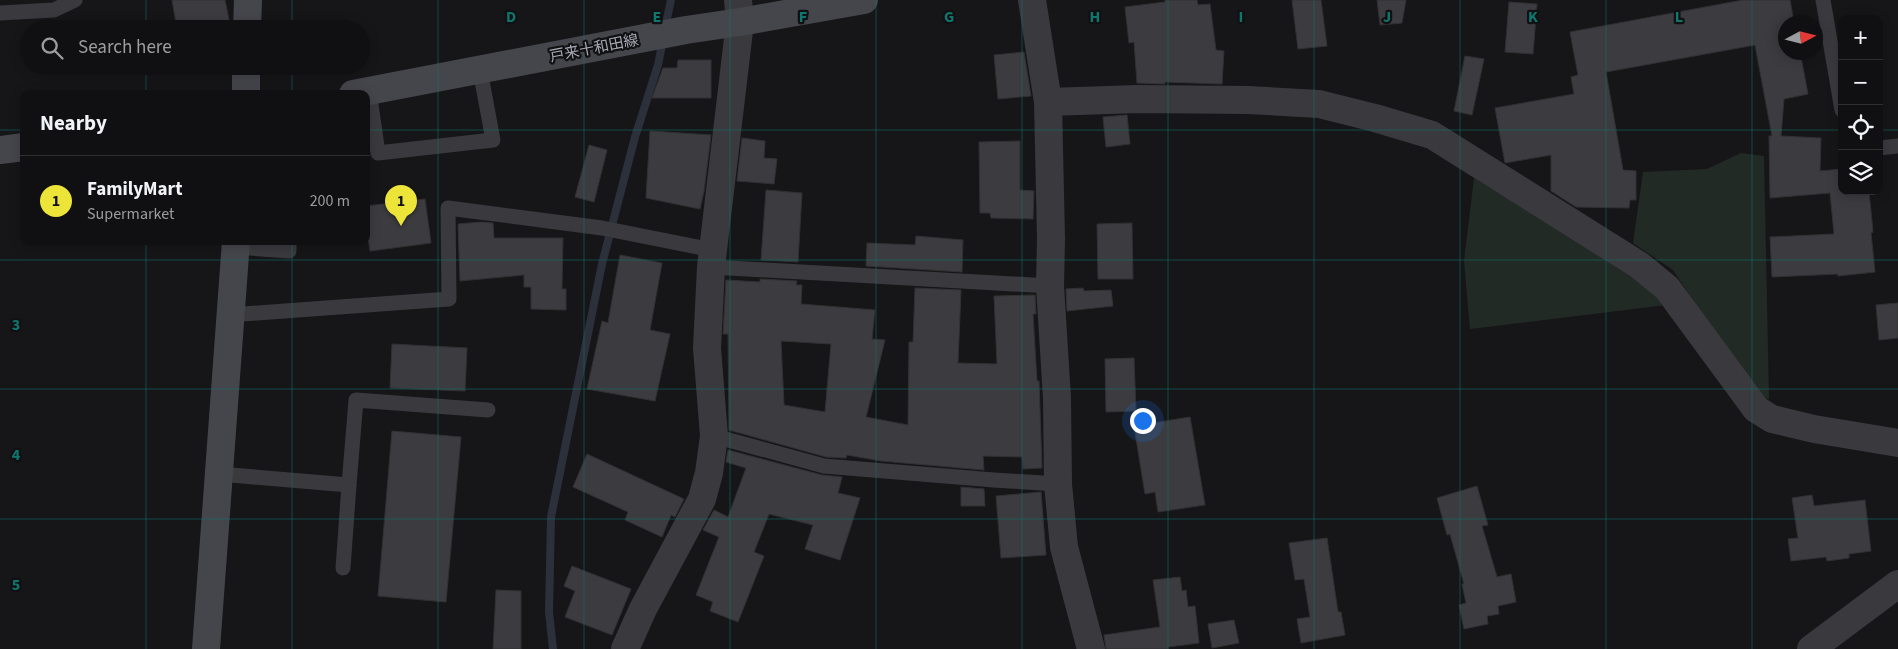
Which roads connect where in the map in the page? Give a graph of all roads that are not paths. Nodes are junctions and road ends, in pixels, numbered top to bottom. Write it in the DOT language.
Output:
graph roads {
  1 [pos="75,0"];
  2 [pos="248,0"];
  3 [pos="864,0"];
  4 [pos="1032,0"];
  5 [pos="1823,0"];
  6 [pos="739,11"];
  7 [pos="0,13"];
  8 [pos="247,20"];
  9 [pos="480,70"];
  10 [pos="246,75"];
  11 [pos="246,90"];
  12 [pos="370,90"];
  13 [pos="1048,102"];
  14 [pos="1841,105"];
  15 [pos="1898,146"];
  16 [pos="20,148"];
  17 [pos="1883,148"];
  18 [pos="0,150"];
  19 [pos="372,155"];
  20 [pos="236,245"];
  21 [pos="244,245"];
  22 [pos="289,245"];
  23 [pos="712,258"];
  24 [pos="1050,286"];
  25 [pos="230,315"];
  26 [pos="488,410"];
  27 [pos="714,436"];
  28 [pos="1898,443"];
  29 [pos="219,474"];
  30 [pos="1058,484"];
  31 [pos="350,485"];
  32 [pos="343,568"];
  33 [pos="1898,584"];
  34 [pos="206,649"];
  35 [pos="625,649"];
  36 [pos="1091,649"];
  37 [pos="1811,649"];
  1 -- 7 [label="lane"];
  2 -- 8 [label="main road"];
  3 -- 6 [label="main road, 戸来十和田線"];
  4 -- 13 [label="street"];
  5 -- 14 [label="lane"];
  6 -- 9 [label="main road, 戸来十和田線"];
  6 -- 23 [label="street"];
  9 -- 12 [label="main road, 戸来十和田線"];
  9 -- 19 [label="lane"];
  10 -- 11 [label="main road"];
  13 -- 24 [label="street"];
  13 -- 28 [label="street"];
  15 -- 17 [label="lane"];
  16 -- 18 [label="main road"];
  20 -- 25 [label="main road"];
  21 -- 22 [label="lane"];
  23 -- 24 [label="lane"];
  23 -- 25 [label="lane"];
  23 -- 27 [label="street"];
  24 -- 30 [label="street"];
  25 -- 29 [label="main road"];
  26 -- 31 [label="lane"];
  27 -- 30 [label="lane"];
  27 -- 35 [label="street"];
  29 -- 31 [label="lane"];
  29 -- 34 [label="main road"];
  30 -- 36 [label="street"];
  31 -- 32 [label="lane"];
  33 -- 37 [label="street"];
}
